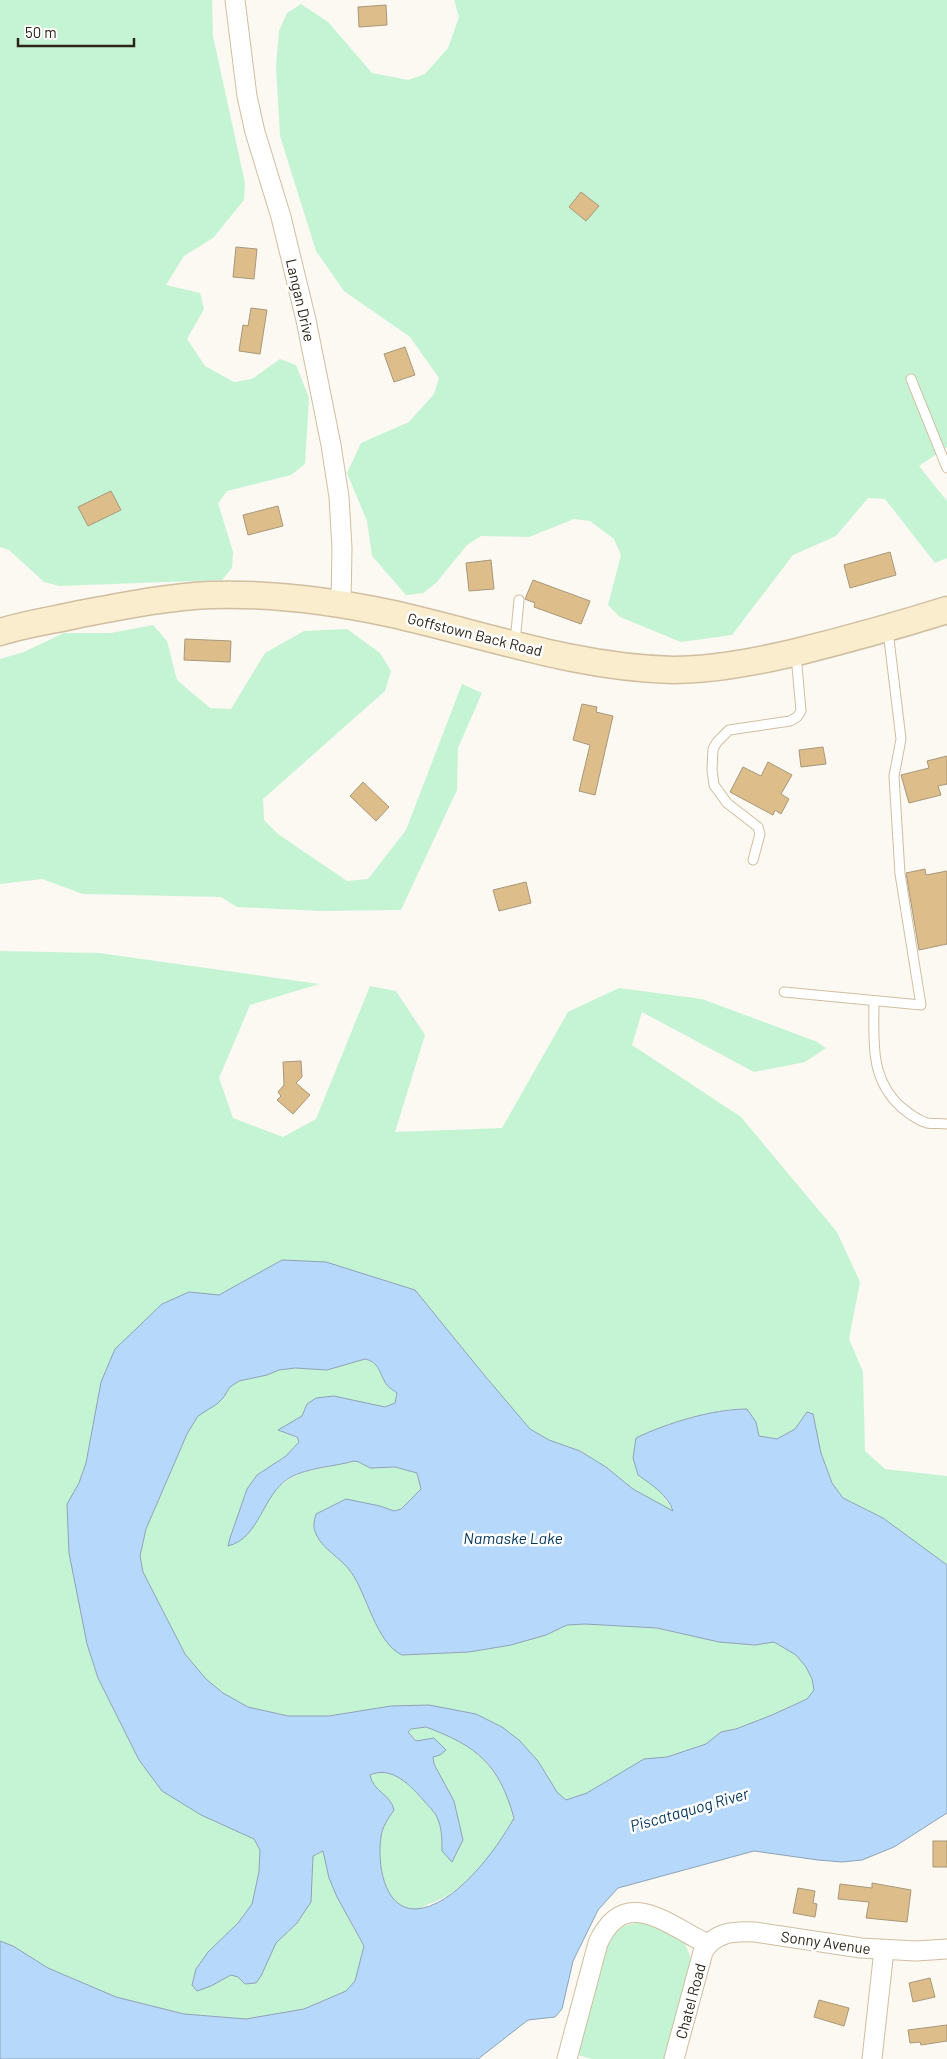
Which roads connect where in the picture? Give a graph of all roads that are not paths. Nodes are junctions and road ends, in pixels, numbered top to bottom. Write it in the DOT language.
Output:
graph roads {
  1 [pos="235,0"];
  2 [pos="911,379"];
  3 [pos="947,468"];
  4 [pos="520,600"];
  5 [pos="341,604"];
  6 [pos="947,610"];
  7 [pos="888,628"];
  8 [pos="0,632"];
  9 [pos="514,645"];
  10 [pos="796,652"];
  11 [pos="753,860"];
  12 [pos="784,992"];
  13 [pos="874,1001"];
  14 [pos="947,1124"];
  15 [pos="708,1944"];
  16 [pos="884,1950"];
  17 [pos="947,1950"];
  18 [pos="567,2059"];
  19 [pos="674,2059"];
  20 [pos="872,2059"];
  1 -- 5 [label="street, Langan Drive"];
  2 -- 3 [label="lane"];
  4 -- 9 [label="lane"];
  5 -- 8 [label="main road, Goffstown Back Road"];
  5 -- 9 [label="main road, Goffstown Back Road"];
  6 -- 7 [label="main road, Goffstown Back Road"];
  7 -- 10 [label="main road, Goffstown Back Road"];
  7 -- 13 [label="lane"];
  9 -- 10 [label="main road, Goffstown Back Road"];
  10 -- 11 [label="lane"];
  12 -- 13 [label="lane"];
  13 -- 14 [label="lane"];
  15 -- 16 [label="street, Sonny Avenue"];
  15 -- 18 [label="street"];
  15 -- 19 [label="street, Chatel Road"];
  16 -- 17 [label="street, Sonny Avenue"];
  16 -- 20 [label="street"];
}
